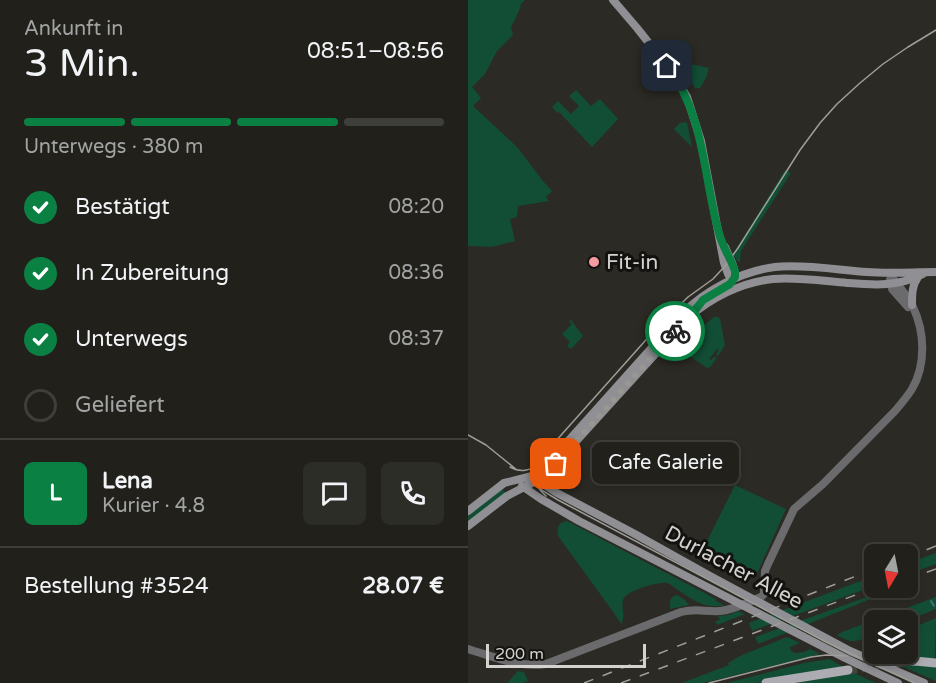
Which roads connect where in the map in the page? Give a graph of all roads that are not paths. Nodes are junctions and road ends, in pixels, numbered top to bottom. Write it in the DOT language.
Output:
graph roads {
  1 [pos="613,0"];
  2 [pos="719,236"];
  3 [pos="783,266"];
  4 [pos="735,270"];
  5 [pos="933,272"];
  6 [pos="889,273"];
  7 [pos="918,277"];
  8 [pos="894,284"];
  9 [pos="734,285"];
  10 [pos="912,305"];
  11 [pos="918,321"];
  12 [pos="534,478"];
  13 [pos="514,480"];
  14 [pos="523,487"];
  15 [pos="468,511"];
  16 [pos="468,526"];
  17 [pos="468,649"];
  18 [pos="918,661"];
  19 [pos="936,663"];
  20 [pos="848,670"];
  21 [pos="766,683"];
  22 [pos="898,683"];
  23 [pos="924,683"];
  1 -- 2 [label="main road"];
  2 -- 4 [label="main road"];
  2 -- 9 [label="main road"];
  3 -- 4 [label="main road"];
  3 -- 6 [label="main road"];
  3 -- 9 [label="main road"];
  4 -- 9 [label="main road"];
  5 -- 6 [label="main road"];
  5 -- 7 [label="main road"];
  6 -- 8 [label="street"];
  7 -- 8 [label="main road"];
  7 -- 10 [label="main road"];
  8 -- 9 [label="main road"];
  8 -- 10 [label="street"];
  8 -- 11 [label="street"];
  9 -- 12 [label="main road"];
  10 -- 11 [label="street"];
  11 -- 17 [label="street"];
  12 -- 13 [label="main road"];
  12 -- 14 [label="main road"];
  12 -- 23 [label="main road, Durlacher Allee"];
  13 -- 14 [label="main road, Durlacher Allee"];
  13 -- 15 [label="main road"];
  14 -- 16 [label="main road"];
  14 -- 22 [label="main road, Durlacher Allee"];
  18 -- 19 [label="main road"];
  20 -- 21 [label="main road"];
}
